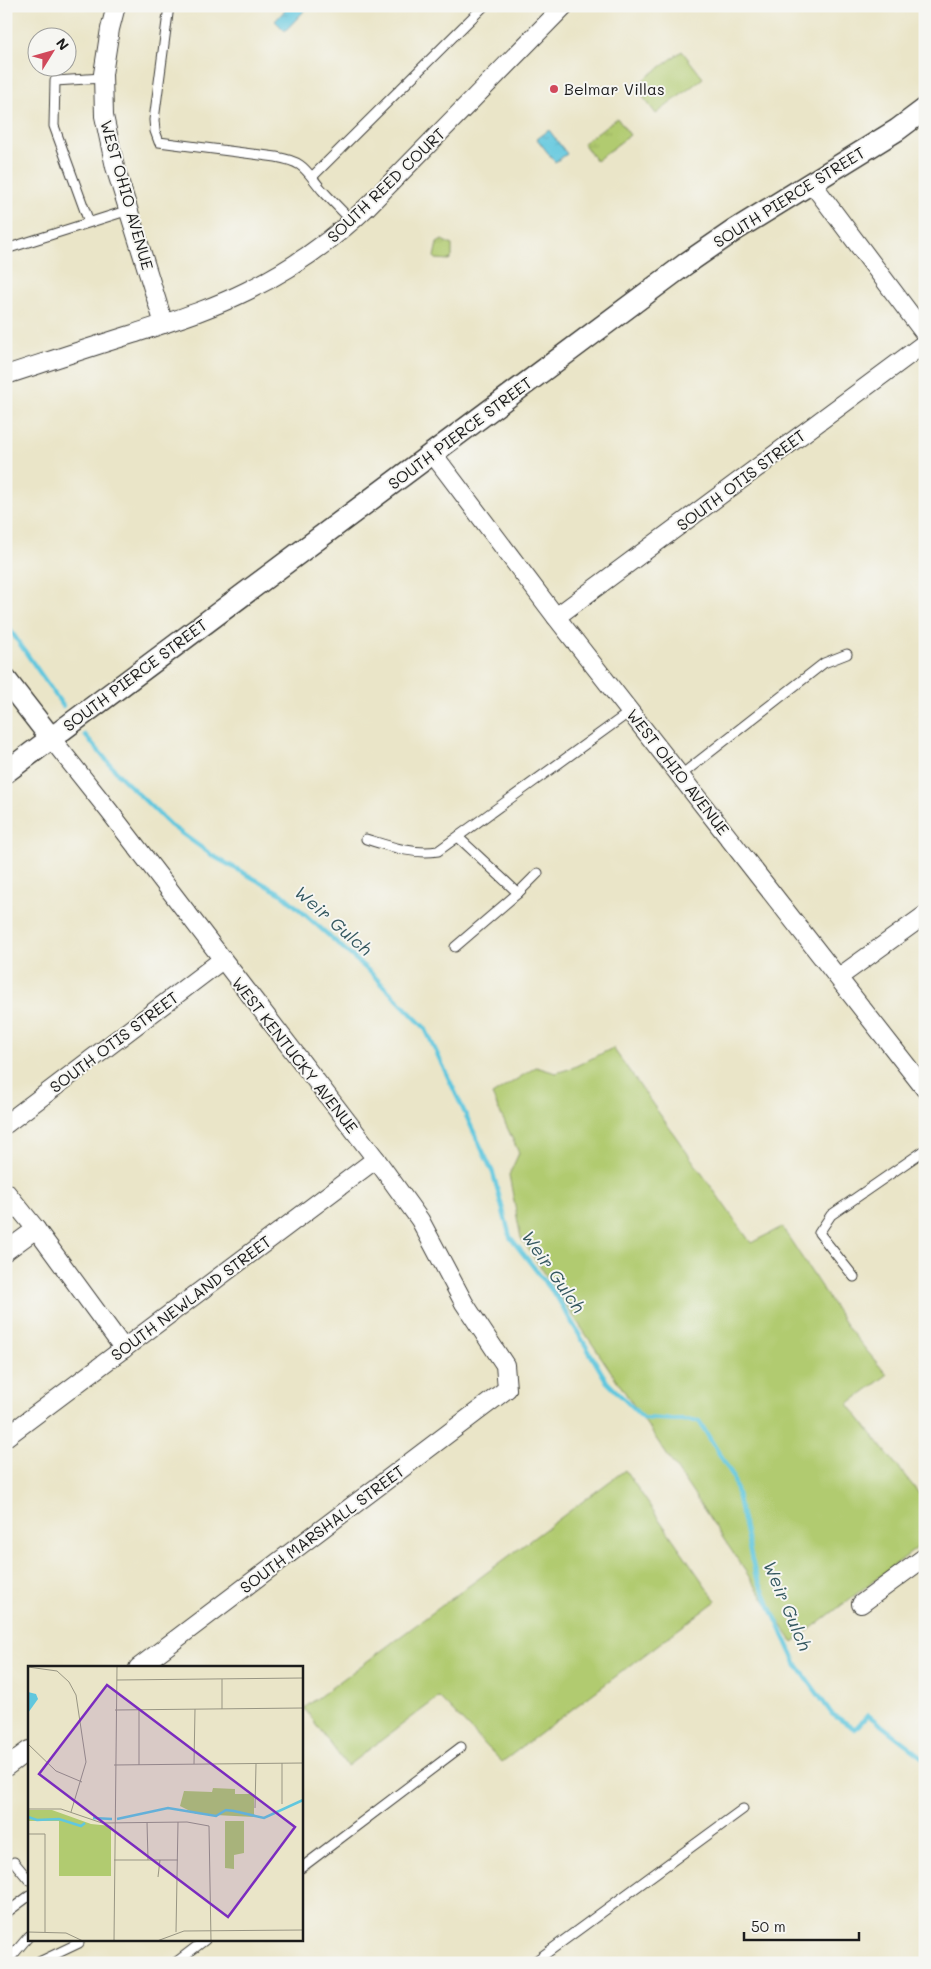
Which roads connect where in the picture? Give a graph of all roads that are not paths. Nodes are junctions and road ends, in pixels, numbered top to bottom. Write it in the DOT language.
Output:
graph roads {
  1 [pos="116,6"];
  2 [pos="169,6"];
  3 [pos="484,6"];
  4 [pos="564,6"];
  5 [pos="103,78"];
  6 [pos="925,109"];
  7 [pos="313,176"];
  8 [pos="811,182"];
  9 [pos="129,210"];
  10 [pos="352,221"];
  11 [pos="89,222"];
  12 [pos="6,249"];
  13 [pos="164,324"];
  14 [pos="925,334"];
  15 [pos="925,343"];
  16 [pos="6,375"];
  17 [pos="433,454"];
  18 [pos="556,617"];
  19 [pos="847,654"];
  20 [pos="6,680"];
  21 [pos="631,711"];
  22 [pos="51,738"];
  23 [pos="6,772"];
  24 [pos="681,775"];
  25 [pos="458,837"];
  26 [pos="366,839"];
  27 [pos="538,873"];
  28 [pos="518,893"];
  29 [pos="925,914"];
  30 [pos="455,947"];
  31 [pos="222,960"];
  32 [pos="839,977"];
  33 [pos="925,1089"];
  34 [pos="6,1124"];
  35 [pos="925,1150"];
  36 [pos="376,1159"];
  37 [pos="6,1192"];
  38 [pos="36,1229"];
  39 [pos="6,1251"];
  40 [pos="854,1277"];
  41 [pos="124,1349"];
  42 [pos="507,1389"];
  43 [pos="6,1437"];
  44 [pos="925,1557"];
  45 [pos="861,1604"];
  46 [pos="141,1666"];
  47 [pos="461,1747"];
  48 [pos="28,1751"];
  49 [pos="6,1767"];
  50 [pos="744,1809"];
  51 [pos="14,1862"];
  52 [pos="302,1867"];
  53 [pos="28,1879"];
  54 [pos="28,1897"];
  55 [pos="6,1913"];
  56 [pos="28,1937"];
  57 [pos="78,1942"];
  58 [pos="202,1942"];
  59 [pos="6,1963"];
  60 [pos="37,1963"];
  61 [pos="175,1963"];
  62 [pos="533,1963"];
  1 -- 5 [label="street, WEST OHIO AVENUE"];
  2 -- 7 [label="lane"];
  3 -- 7 [label="lane"];
  4 -- 10 [label="street, SOUTH REED COURT"];
  5 -- 9 [label="street, WEST OHIO AVENUE"];
  5 -- 11 [label="lane"];
  6 -- 8 [label="street, SOUTH PIERCE STREET"];
  7 -- 10 [label="lane"];
  8 -- 14 [label="street"];
  8 -- 17 [label="street, SOUTH PIERCE STREET"];
  9 -- 11 [label="lane"];
  9 -- 13 [label="street, WEST OHIO AVENUE"];
  10 -- 13 [label="street, SOUTH REED COURT"];
  11 -- 12 [label="lane"];
  13 -- 16 [label="street, SOUTH REED COURT"];
  15 -- 18 [label="street, SOUTH OTIS STREET"];
  17 -- 18 [label="street, WEST OHIO AVENUE"];
  17 -- 22 [label="street, SOUTH PIERCE STREET"];
  18 -- 21 [label="street, WEST OHIO AVENUE"];
  19 -- 24 [label="lane"];
  20 -- 22 [label="street"];
  21 -- 24 [label="street, WEST OHIO AVENUE"];
  21 -- 25 [label="lane"];
  22 -- 23 [label="street, SOUTH PIERCE STREET"];
  22 -- 31 [label="street, WEST KENTUCKY AVENUE"];
  24 -- 32 [label="street, WEST OHIO AVENUE"];
  25 -- 26 [label="lane"];
  25 -- 28 [label="lane"];
  27 -- 28 [label="lane"];
  28 -- 30 [label="lane"];
  29 -- 32 [label="street"];
  31 -- 34 [label="street, SOUTH OTIS STREET"];
  31 -- 36 [label="street, WEST KENTUCKY AVENUE"];
  32 -- 33 [label="street, WEST OHIO AVENUE"];
  35 -- 40 [label="lane"];
  36 -- 41 [label="street, SOUTH NEWLAND STREET"];
  36 -- 42 [label="street, WEST KENTUCKY AVENUE"];
  37 -- 38 [label="street"];
  38 -- 39 [label="street"];
  38 -- 41 [label="street"];
  41 -- 43 [label="street, SOUTH NEWLAND STREET"];
  42 -- 46 [label="street, SOUTH MARSHALL STREET"];
  44 -- 45 [label="street"];
  47 -- 52 [label="lane"];
  48 -- 49 [label="street"];
  50 -- 62 [label="lane"];
  51 -- 53 [label="lane"];
  54 -- 55 [label="lane"];
  56 -- 59 [label="lane"];
  57 -- 60 [label="lane"];
  58 -- 61 [label="lane"];
}
